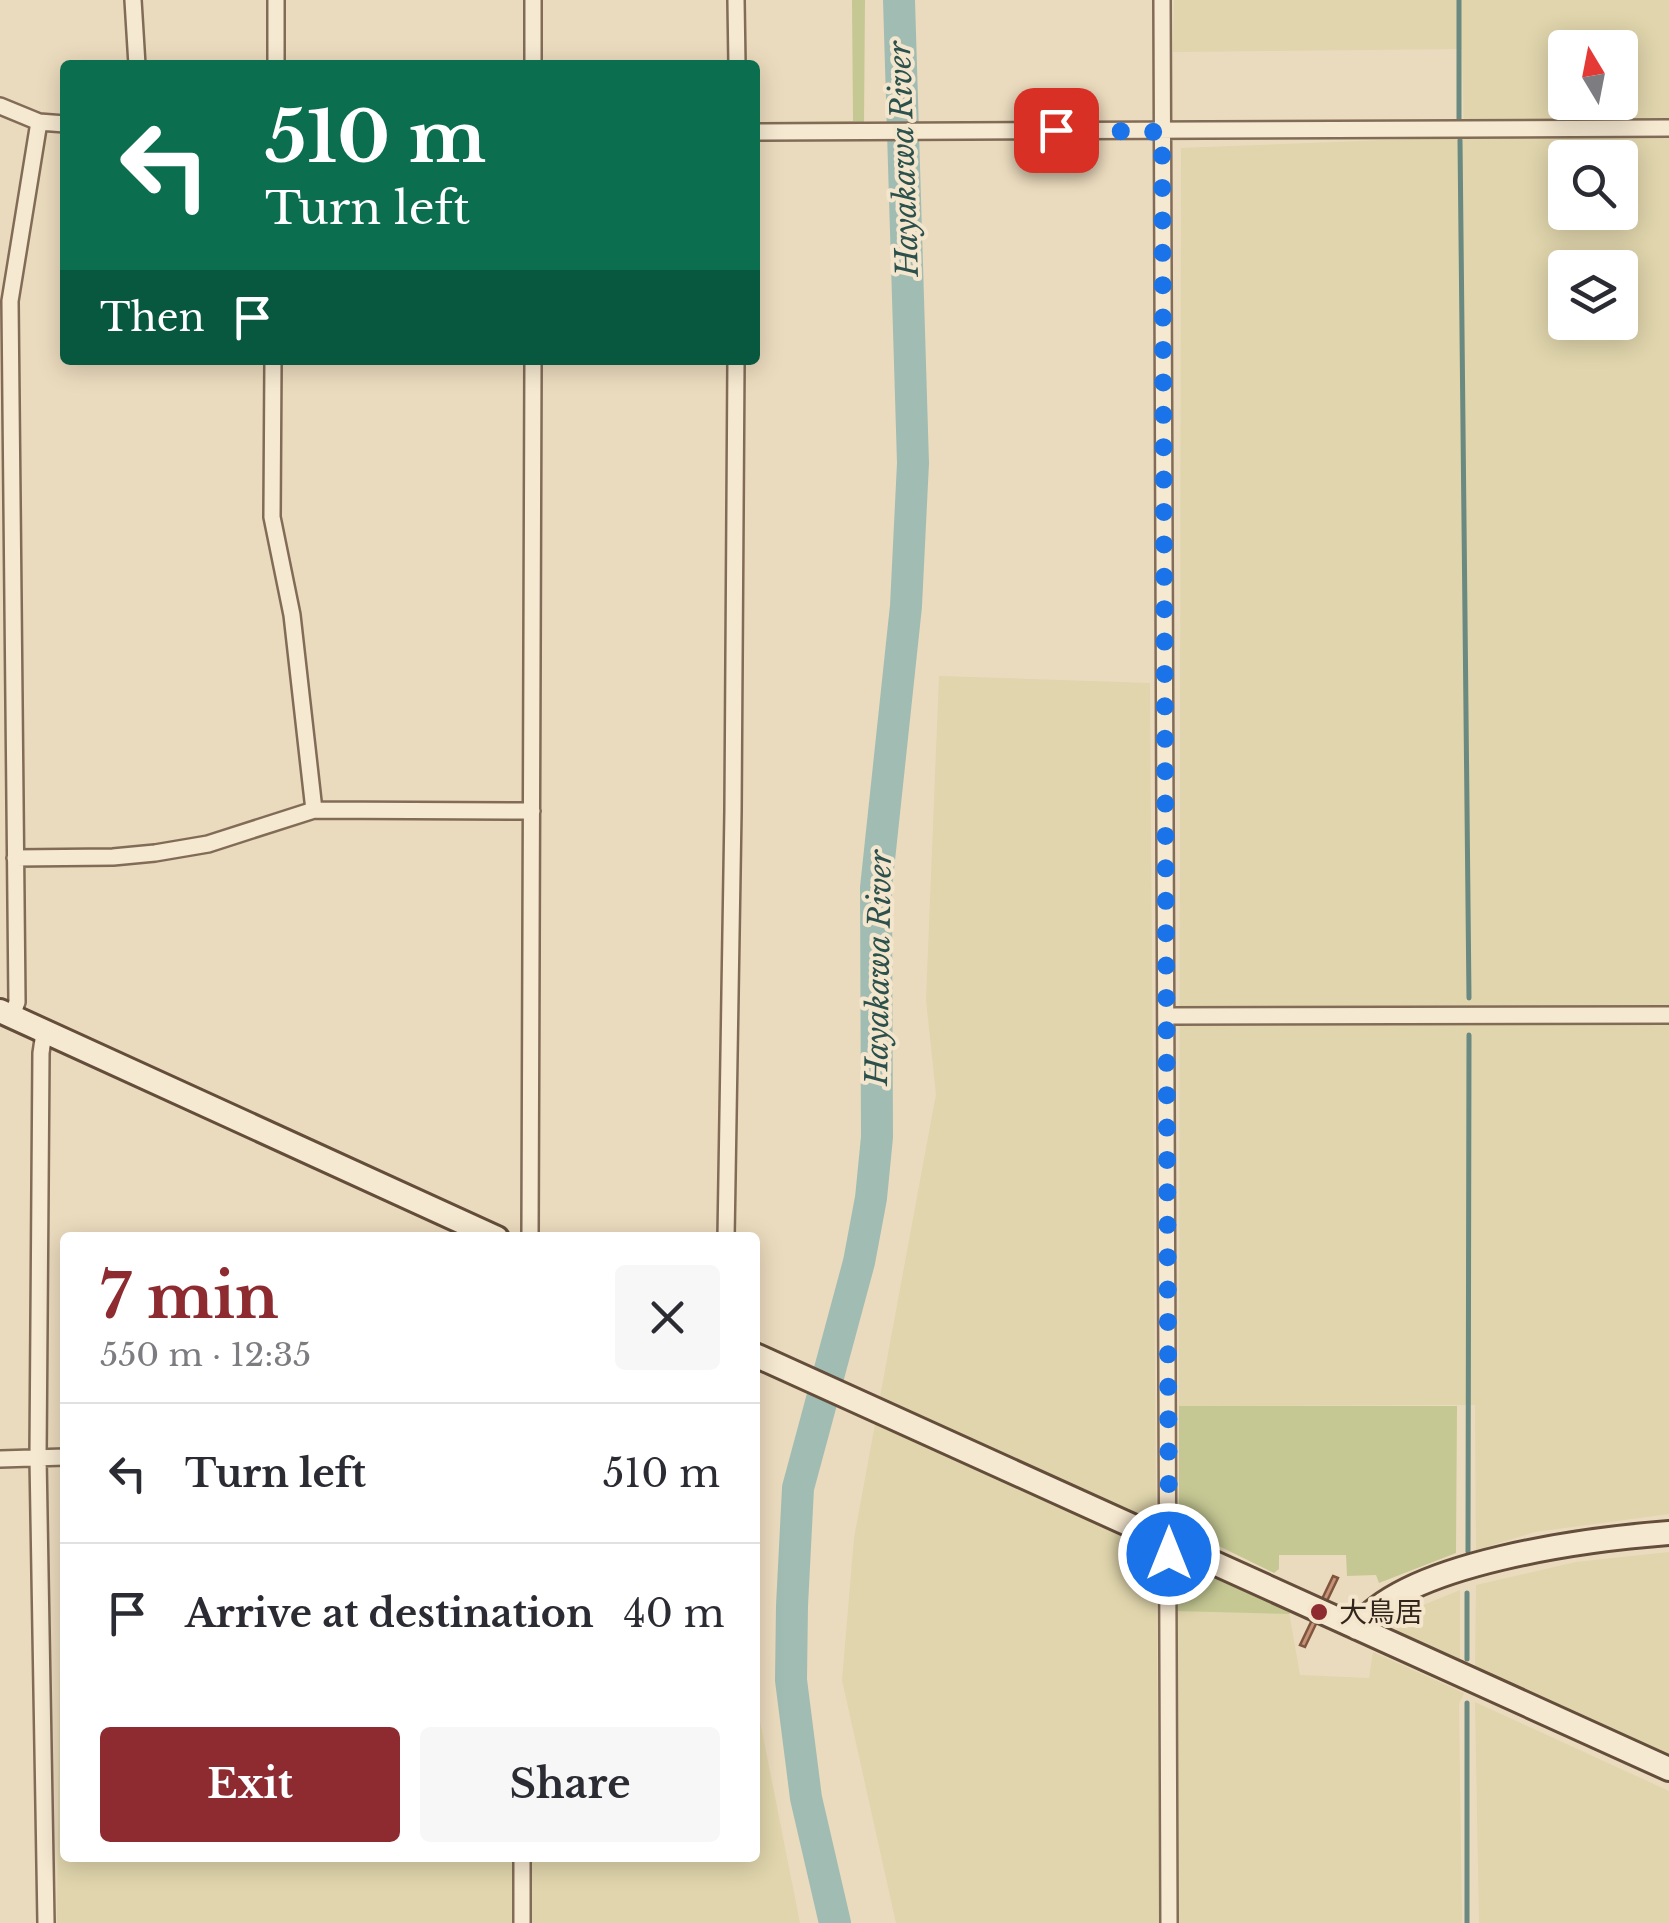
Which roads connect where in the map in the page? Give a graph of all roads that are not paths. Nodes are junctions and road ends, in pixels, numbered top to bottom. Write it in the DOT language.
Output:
graph roads {
  1 [pos="133,0"];
  2 [pos="276,0"];
  3 [pos="533,0"];
  4 [pos="736,0"];
  5 [pos="1162,0"];
  6 [pos="137,60"];
  7 [pos="276,60"];
  8 [pos="533,60"];
  9 [pos="736,60"];
  10 [pos="0,106"];
  11 [pos="39,122"];
  12 [pos="60,124"];
  13 [pos="1669,128"];
  14 [pos="760,132"];
  15 [pos="1162,132"];
  16 [pos="273,365"];
  17 [pos="533,365"];
  18 [pos="736,365"];
  19 [pos="6,470"];
  20 [pos="314,810"];
  21 [pos="532,810"];
  22 [pos="15,858"];
  23 [pos="6,1014"];
  24 [pos="1669,1015"];
  25 [pos="1168,1016"];
  26 [pos="44,1032"];
  27 [pos="484,1232"];
  28 [pos="530,1232"];
  29 [pos="726,1232"];
  30 [pos="760,1357"];
  31 [pos="38,1457"];
  32 [pos="60,1457"];
  33 [pos="0,1459"];
  34 [pos="1669,1533"];
  35 [pos="1168,1541"];
  36 [pos="1357,1628"];
  37 [pos="1669,1769"];
  38 [pos="522,1862"];
  39 [pos="46,1923"];
  40 [pos="522,1923"];
  41 [pos="1169,1923"];
  1 -- 6 [label="street"];
  2 -- 7 [label="street"];
  3 -- 8 [label="street"];
  4 -- 9 [label="street"];
  5 -- 15 [label="street"];
  10 -- 11 [label="street"];
  11 -- 12 [label="street"];
  11 -- 19 [label="street"];
  13 -- 15 [label="street"];
  14 -- 15 [label="street"];
  15 -- 25 [label="street"];
  16 -- 20 [label="street"];
  17 -- 21 [label="street"];
  18 -- 29 [label="street"];
  19 -- 22 [label="street"];
  20 -- 21 [label="street"];
  20 -- 22 [label="street"];
  21 -- 28 [label="street"];
  22 -- 23 [label="street"];
  23 -- 26 [label="street"];
  24 -- 25 [label="street"];
  25 -- 35 [label="street"];
  26 -- 27 [label="street"];
  26 -- 31 [label="street"];
  30 -- 35 [label="street"];
  31 -- 32 [label="street"];
  31 -- 33 [label="street"];
  31 -- 39 [label="street"];
  34 -- 36 [label="street"];
  35 -- 36 [label="street"];
  35 -- 41 [label="street"];
  36 -- 37 [label="street"];
  38 -- 40 [label="street"];
}
